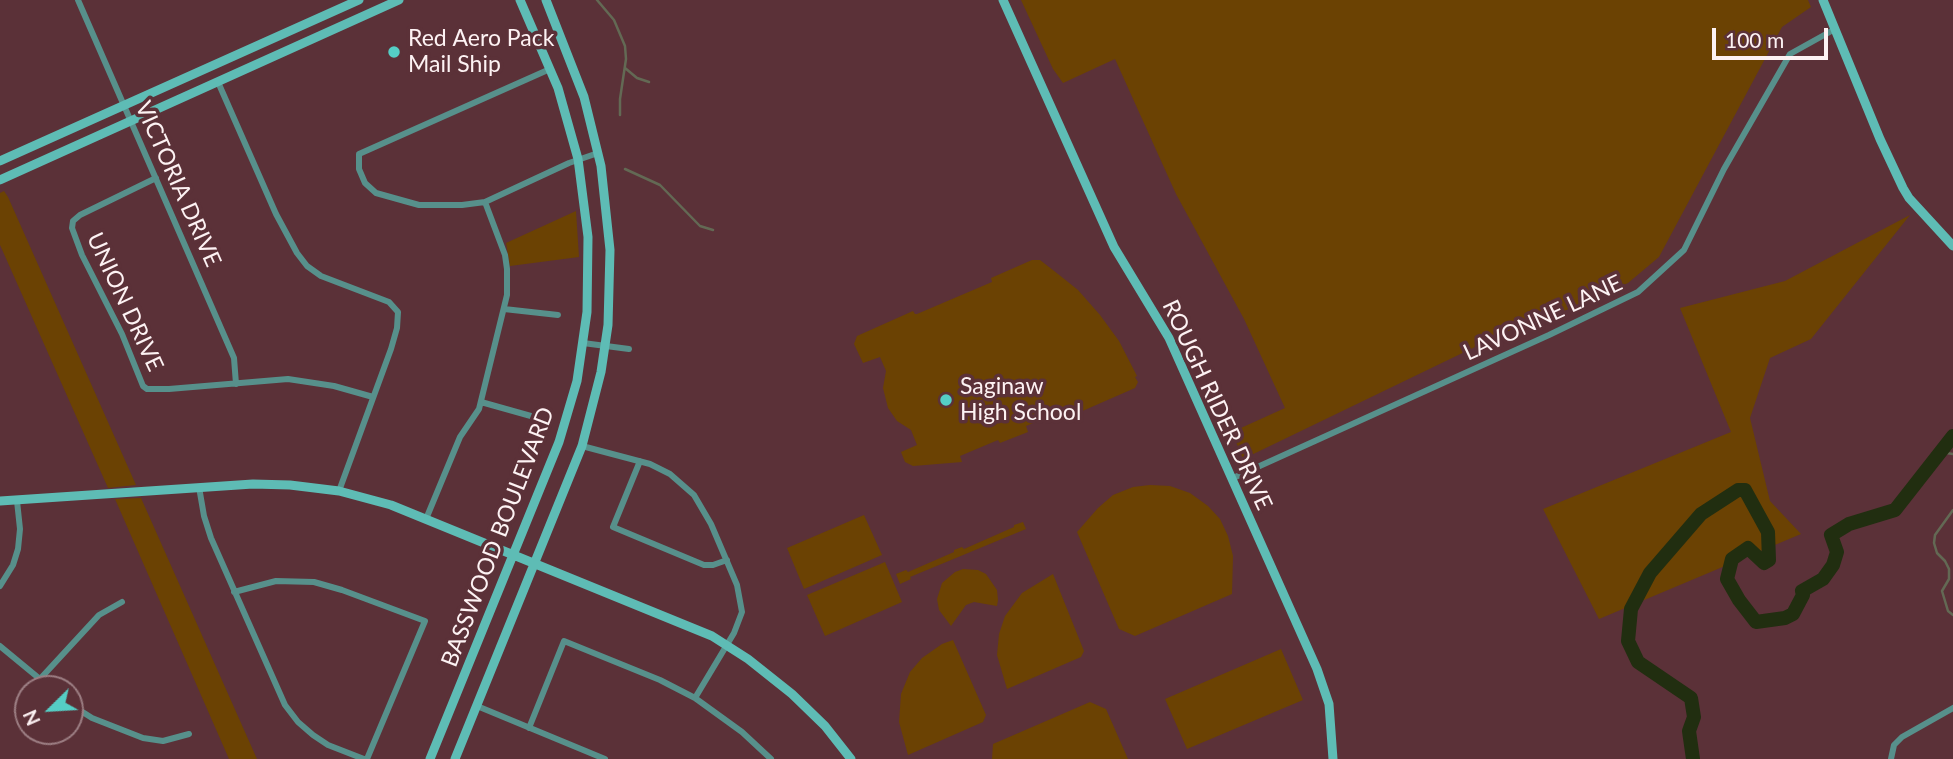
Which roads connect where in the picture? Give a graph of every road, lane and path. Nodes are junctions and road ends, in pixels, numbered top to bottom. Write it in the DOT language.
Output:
graph roads {
  1 [pos="78,0"];
  2 [pos="359,0"];
  3 [pos="400,0"];
  4 [pos="520,0"];
  5 [pos="546,0"];
  6 [pos="1003,0"];
  7 [pos="1823,0"];
  8 [pos="1835,29"];
  9 [pos="550,69"];
  10 [pos="218,82"];
  11 [pos="123,105"];
  12 [pos="131,121"];
  13 [pos="598,153"];
  14 [pos="578,159"];
  15 [pos="0,161"];
  16 [pos="156,178"];
  17 [pos="0,180"];
  18 [pos="485,202"];
  19 [pos="1953,246"];
  20 [pos="504,309"];
  21 [pos="558,314"];
  22 [pos="583,343"];
  23 [pos="605,346"];
  24 [pos="629,349"];
  25 [pos="236,384"];
  26 [pos="373,397"];
  27 [pos="481,402"];
  28 [pos="538,418"];
  29 [pos="582,446"];
  30 [pos="640,461"];
  31 [pos="1231,479"];
  32 [pos="200,487"];
  33 [pos="339,491"];
  34 [pos="0,501"];
  35 [pos="17,501"];
  36 [pos="426,519"];
  37 [pos="515,555"];
  38 [pos="727,560"];
  39 [pos="534,562"];
  40 [pos="0,586"];
  41 [pos="234,592"];
  42 [pos="122,602"];
  43 [pos="728,645"];
  44 [pos="0,646"];
  45 [pos="35,675"];
  46 [pos="44,675"];
  47 [pos="695,698"];
  48 [pos="477,706"];
  49 [pos="1953,708"];
  50 [pos="84,713"];
  51 [pos="528,729"];
  52 [pos="189,734"];
  53 [pos="366,759"];
  54 [pos="430,759"];
  55 [pos="455,759"];
  56 [pos="605,759"];
  57 [pos="771,759"];
  58 [pos="851,759"];
  59 [pos="1333,759"];
  60 [pos="1891,759"];
  1 -- 11 [label="street, VICTORIA DRIVE"];
  2 -- 11 [label="main road"];
  3 -- 10 [label="main road"];
  4 -- 9 [label="main road, BASSWOOD BOULEVARD"];
  5 -- 13 [label="main road, BASSWOOD BOULEVARD"];
  6 -- 31 [label="main road, ROUGH RIDER DRIVE"];
  7 -- 8 [label="main road"];
  8 -- 19 [label="main road"];
  8 -- 31 [label="street, LAVONNE LANE"];
  9 -- 14 [label="main road, BASSWOOD BOULEVARD"];
  9 -- 18 [label="street"];
  10 -- 12 [label="main road"];
  10 -- 26 [label="street"];
  11 -- 12 [label="street, VICTORIA DRIVE"];
  11 -- 15 [label="main road"];
  12 -- 16 [label="street, VICTORIA DRIVE"];
  12 -- 17 [label="main road"];
  13 -- 14 [label="street"];
  13 -- 23 [label="main road, BASSWOOD BOULEVARD"];
  14 -- 18 [label="street"];
  14 -- 22 [label="main road, BASSWOOD BOULEVARD"];
  16 -- 25 [label="street, VICTORIA DRIVE"];
  16 -- 25 [label="street, UNION DRIVE"];
  18 -- 20 [label="street"];
  20 -- 21 [label="street"];
  20 -- 27 [label="street"];
  22 -- 23 [label="street"];
  22 -- 37 [label="main road, BASSWOOD BOULEVARD"];
  23 -- 24 [label="street"];
  23 -- 29 [label="main road, BASSWOOD BOULEVARD"];
  25 -- 26 [label="street, UNION DRIVE"];
  26 -- 33 [label="street"];
  27 -- 28 [label="street"];
  27 -- 36 [label="street"];
  29 -- 30 [label="street"];
  29 -- 39 [label="main road, BASSWOOD BOULEVARD"];
  30 -- 38 [label="street"];
  30 -- 38 [label="street"];
  31 -- 59 [label="main road, ROUGH RIDER DRIVE"];
  32 -- 33 [label="main road"];
  32 -- 35 [label="main road"];
  32 -- 41 [label="street"];
  33 -- 36 [label="main road"];
  34 -- 35 [label="main road"];
  35 -- 40 [label="street"];
  36 -- 37 [label="main road"];
  37 -- 39 [label="main road"];
  37 -- 54 [label="main road, BASSWOOD BOULEVARD"];
  38 -- 43 [label="street"];
  39 -- 43 [label="main road"];
  39 -- 48 [label="main road, BASSWOOD BOULEVARD"];
  41 -- 53 [label="street"];
  41 -- 53 [label="street"];
  42 -- 46 [label="street"];
  43 -- 47 [label="street"];
  43 -- 58 [label="main road"];
  44 -- 45 [label="street"];
  47 -- 51 [label="street"];
  47 -- 57 [label="street"];
  48 -- 51 [label="street"];
  48 -- 55 [label="main road, BASSWOOD BOULEVARD"];
  49 -- 60 [label="street"];
  50 -- 52 [label="street"];
  51 -- 56 [label="street"];
}
